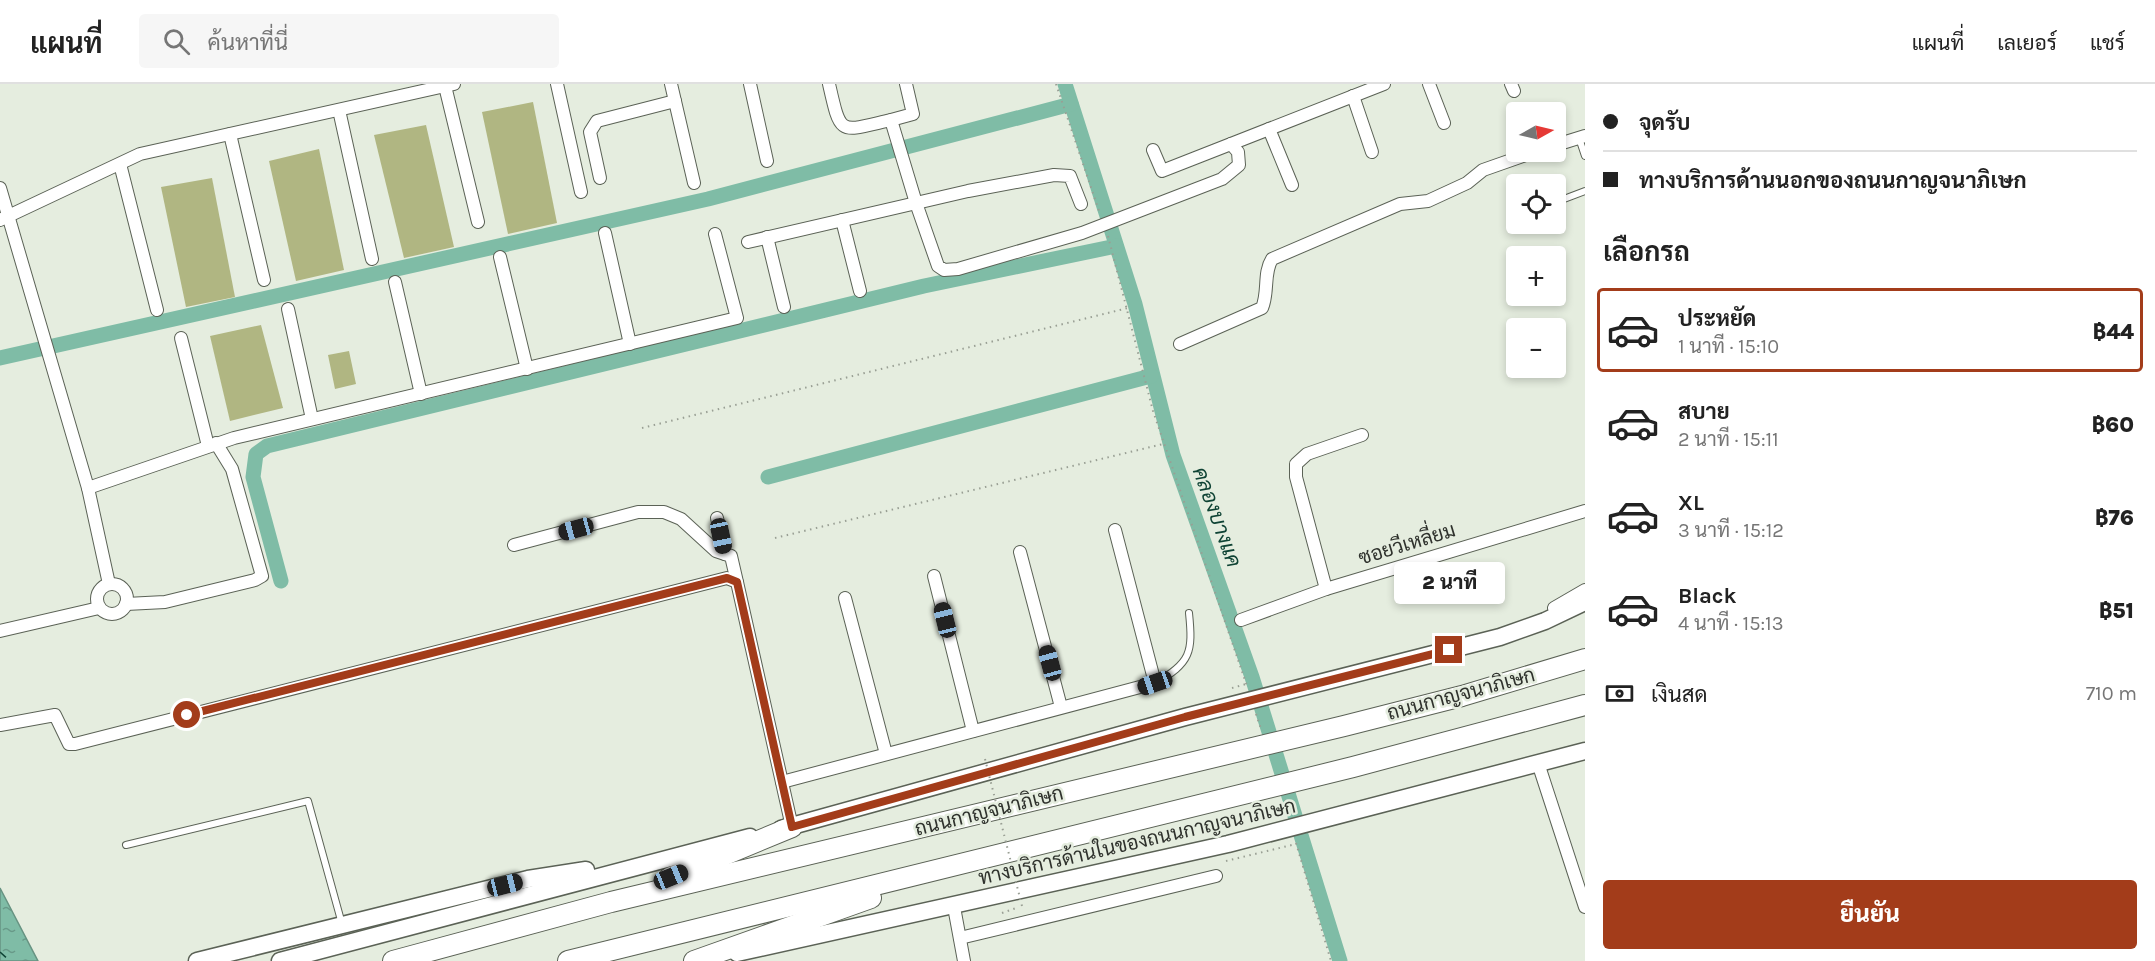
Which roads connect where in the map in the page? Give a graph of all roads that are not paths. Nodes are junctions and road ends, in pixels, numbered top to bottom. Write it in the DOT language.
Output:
graph roads {
  1 [pos="557,84"];
  2 [pos="671,84"];
  3 [pos="750,84"];
  4 [pos="829,84"];
  5 [pos="906,84"];
  6 [pos="1384,84"];
  7 [pos="1429,84"];
  8 [pos="450,85"];
  9 [pos="1353,96"];
  10 [pos="675,101"];
  11 [pos="339,110"];
  12 [pos="1444,123"];
  13 [pos="892,125"];
  14 [pos="1269,129"];
  15 [pos="230,134"];
  16 [pos="1582,137"];
  17 [pos="1566,142"];
  18 [pos="1231,144"];
  19 [pos="1153,150"];
  20 [pos="1372,152"];
  21 [pos="1585,156"];
  22 [pos="767,161"];
  23 [pos="1506,162"];
  24 [pos="120,164"];
  25 [pos="600,177"];
  26 [pos="694,183"];
  27 [pos="1292,185"];
  28 [pos="0,188"];
  29 [pos="1585,191"];
  30 [pos="581,192"];
  31 [pos="1566,198"];
  32 [pos="915,203"];
  33 [pos="1081,204"];
  34 [pos="4,219"];
  35 [pos="842,220"];
  36 [pos="478,222"];
  37 [pos="605,233"];
  38 [pos="715,234"];
  39 [pos="767,237"];
  40 [pos="748,242"];
  41 [pos="500,257"];
  42 [pos="372,259"];
  43 [pos="264,280"];
  44 [pos="395,282"];
  45 [pos="860,291"];
  46 [pos="784,307"];
  47 [pos="288,309"];
  48 [pos="157,310"];
  49 [pos="181,338"];
  50 [pos="630,344"];
  51 [pos="1180,344"];
  52 [pos="527,369"];
  53 [pos="420,394"];
  54 [pos="312,419"];
  55 [pos="1362,435"];
  56 [pos="212,444"];
  57 [pos="87,488"];
  58 [pos="1585,511"];
  59 [pos="717,518"];
  60 [pos="1115,530"];
  61 [pos="514,545"];
  62 [pos="1020,552"];
  63 [pos="724,554"];
  64 [pos="934,576"];
  65 [pos="737,582"];
  66 [pos="109,584"];
  67 [pos="1326,589"];
  68 [pos="1585,590"];
  69 [pos="845,598"];
  70 [pos="1585,602"];
  71 [pos="126,604"];
  72 [pos="99,608"];
  73 [pos="1188,613"];
  74 [pos="1241,620"];
  75 [pos="0,631"];
  76 [pos="1500,636"];
  77 [pos="1585,659"];
  78 [pos="1155,683"];
  79 [pos="1585,705"];
  80 [pos="1061,707"];
  81 [pos="0,725"];
  82 [pos="973,731"];
  83 [pos="1585,751"];
  84 [pos="886,754"];
  85 [pos="1538,763"];
  86 [pos="782,782"];
  87 [pos="792,827"];
  88 [pos="126,845"];
  89 [pos="679,855"];
  90 [pos="976,861"];
  91 [pos="1216,876"];
  92 [pos="611,902"];
  93 [pos="954,907"];
  94 [pos="1585,907"];
  95 [pos="342,924"];
  96 [pos="960,938"];
  97 [pos="769,946"];
  98 [pos="197,961"];
  99 [pos="280,961"];
  100 [pos="393,961"];
  101 [pos="568,961"];
  102 [pos="695,961"];
  103 [pos="732,961"];
  104 [pos="964,961"];
  1 -- 30 [label="street"];
  2 -- 10 [label="street"];
  3 -- 22 [label="street"];
  4 -- 13 [label="street"];
  5 -- 13 [label="street"];
  6 -- 9 [label="street"];
  7 -- 12 [label="street"];
  8 -- 11 [label="street"];
  8 -- 36 [label="street"];
  9 -- 14 [label="street"];
  9 -- 20 [label="street"];
  10 -- 25 [label="street"];
  10 -- 26 [label="street"];
  11 -- 15 [label="street"];
  11 -- 42 [label="street"];
  13 -- 32 [label="street"];
  14 -- 18 [label="street"];
  14 -- 27 [label="street"];
  15 -- 24 [label="street"];
  15 -- 43 [label="street"];
  16 -- 17 [label="street"];
  16 -- 21 [label="lane"];
  18 -- 19 [label="street"];
  18 -- 32 [label="street"];
  23 -- 51 [label="street"];
  24 -- 34 [label="street"];
  24 -- 48 [label="street"];
  28 -- 34 [label="street"];
  29 -- 31 [label="lane"];
  32 -- 33 [label="street"];
  32 -- 35 [label="street"];
  34 -- 57 [label="street"];
  35 -- 39 [label="street"];
  35 -- 45 [label="street"];
  37 -- 50 [label="street"];
  38 -- 50 [label="street"];
  39 -- 40 [label="street"];
  39 -- 46 [label="street"];
  41 -- 52 [label="street"];
  44 -- 53 [label="street"];
  47 -- 54 [label="street"];
  49 -- 56 [label="street"];
  50 -- 52 [label="street"];
  52 -- 53 [label="street"];
  53 -- 54 [label="street"];
  54 -- 56 [label="street"];
  55 -- 67 [label="street"];
  56 -- 57 [label="street"];
  56 -- 71 [label="street"];
  57 -- 66 [label="street"];
  58 -- 67 [label="street, ซอยวีเหลี่ยม"];
  59 -- 63 [label="street"];
  60 -- 78 [label="street"];
  61 -- 63 [label="street"];
  62 -- 80 [label="street"];
  63 -- 65 [label="street"];
  64 -- 82 [label="street"];
  65 -- 81 [label="street"];
  65 -- 86 [label="street"];
  66 -- 71 [label="street"];
  66 -- 72 [label="street"];
  67 -- 74 [label="street, ซอยวีเหลี่ยม"];
  68 -- 76 [label="street"];
  69 -- 84 [label="street"];
  70 -- 76 [label="main road"];
  71 -- 72 [label="street"];
  72 -- 75 [label="street"];
  73 -- 78 [label="lane"];
  76 -- 87 [label="main road"];
  77 -- 92 [label="highway, ถนนกาญจนาภิเษก"];
  78 -- 80 [label="street"];
  79 -- 90 [label="highway"];
  80 -- 82 [label="street"];
  82 -- 84 [label="street"];
  83 -- 85 [label="main road, ทางบริการด้านในของถนนกาญจนาภิเษก"];
  84 -- 86 [label="street"];
  85 -- 93 [label="main road, ทางบริการด้านในของถนนกาญจนาภิเษก"];
  85 -- 94 [label="street"];
  86 -- 87 [label="street"];
  87 -- 89 [label="main road"];
  87 -- 92 [label="highway"];
  88 -- 95 [label="lane"];
  89 -- 95 [label="main road"];
  89 -- 99 [label="main road"];
  90 -- 101 [label="highway"];
  90 -- 102 [label="highway"];
  91 -- 96 [label="street"];
  92 -- 100 [label="highway, ถนนกาญจนาภิเษก"];
  93 -- 96 [label="street"];
  93 -- 97 [label="main road, ทางบริการด้านในของถนนกาญจนาภิเษก"];
  95 -- 98 [label="main road"];
  96 -- 104 [label="street"];
  97 -- 102 [label="main road, ทางบริการด้านในของถนนกาญจนาภิเษก"];
  97 -- 103 [label="main road"];
}
